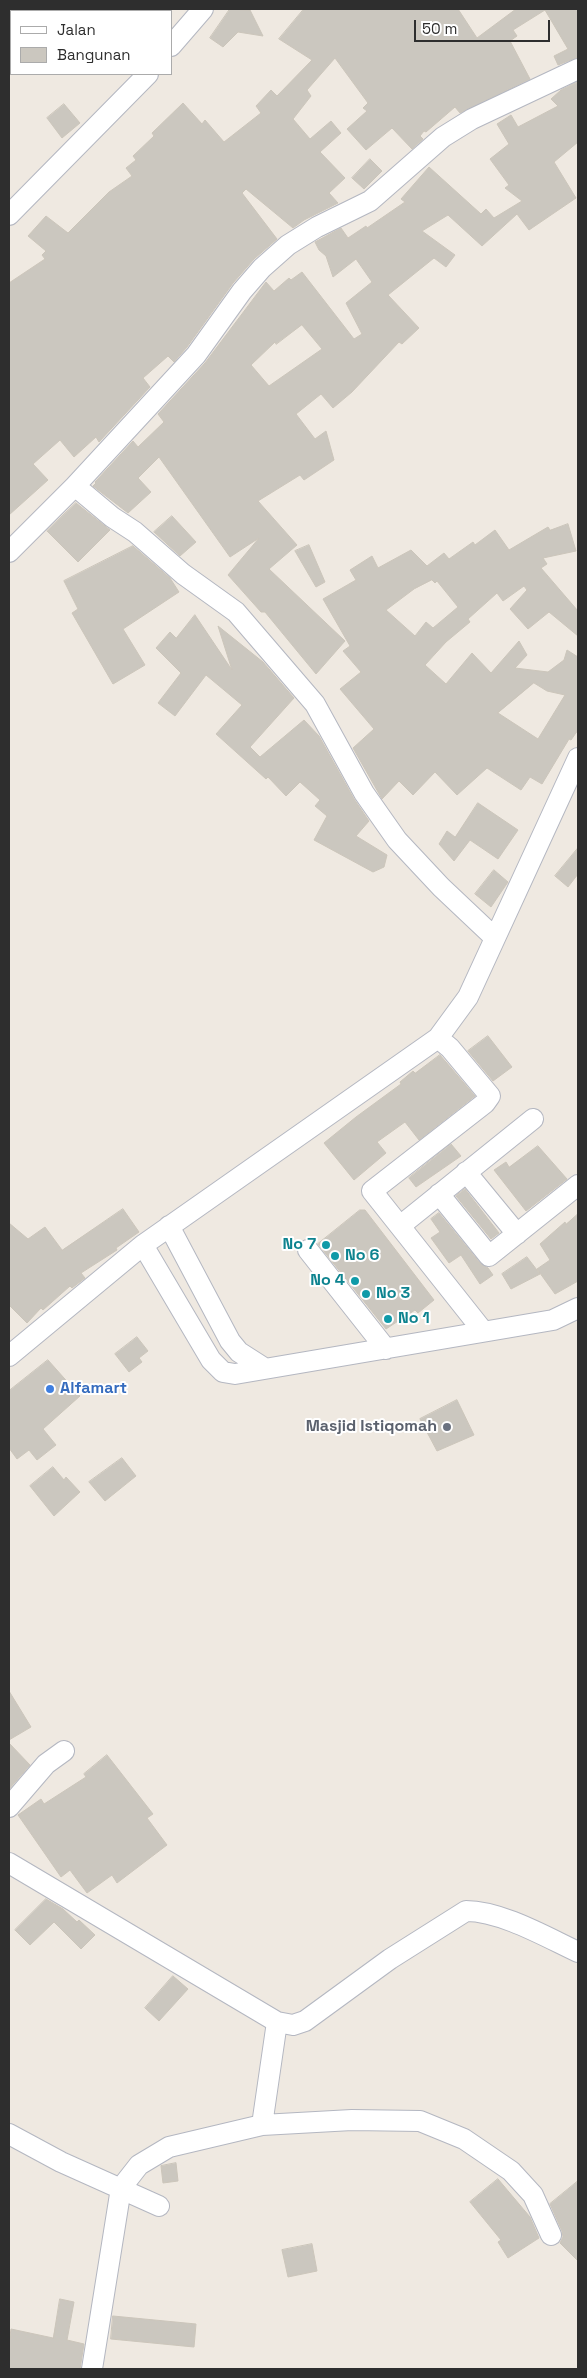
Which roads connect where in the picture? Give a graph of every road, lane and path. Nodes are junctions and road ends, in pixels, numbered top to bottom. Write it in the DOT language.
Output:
graph roads {
  1 [pos="204,9"];
  2 [pos="172,45"];
  3 [pos="578,69"];
  4 [pos="147,75"];
  5 [pos="9,215"];
  6 [pos="76,486"];
  7 [pos="9,552"];
  8 [pos="578,758"];
  9 [pos="496,938"];
  10 [pos="438,1038"];
  11 [pos="533,1119"];
  12 [pos="466,1172"];
  13 [pos="578,1185"];
  14 [pos="439,1194"];
  15 [pos="169,1226"];
  16 [pos="400,1226"];
  17 [pos="516,1234"];
  18 [pos="143,1245"];
  19 [pos="308,1250"];
  20 [pos="578,1308"];
  21 [pos="483,1330"];
  22 [pos="386,1349"];
  23 [pos="9,1356"];
  24 [pos="264,1368"];
  25 [pos="64,1752"];
  26 [pos="9,1807"];
  27 [pos="9,1863"];
  28 [pos="578,1952"];
  29 [pos="277,2022"];
  30 [pos="262,2125"];
  31 [pos="9,2134"];
  32 [pos="121,2188"];
  33 [pos="159,2206"];
  34 [pos="551,2235"];
  35 [pos="92,2369"];
  1 -- 2 [label="street"];
  3 -- 6 [label="street"];
  4 -- 5 [label="street"];
  6 -- 7 [label="street"];
  6 -- 9 [label="street"];
  8 -- 9 [label="street"];
  9 -- 10 [label="street"];
  10 -- 15 [label="street"];
  10 -- 16 [label="street"];
  11 -- 12 [label="street"];
  12 -- 14 [label="street"];
  12 -- 17 [label="street"];
  13 -- 17 [label="street"];
  14 -- 16 [label="street"];
  14 -- 17 [label="street"];
  15 -- 18 [label="street"];
  15 -- 24 [label="street"];
  16 -- 21 [label="street"];
  18 -- 23 [label="street"];
  18 -- 24 [label="street"];
  19 -- 22 [label="street"];
  20 -- 21 [label="street"];
  21 -- 22 [label="street"];
  22 -- 24 [label="street"];
  25 -- 26 [label="street"];
  27 -- 29 [label="street"];
  28 -- 29 [label="street"];
  29 -- 30 [label="street"];
  30 -- 32 [label="street"];
  30 -- 34 [label="street"];
  31 -- 32 [label="street"];
  32 -- 33 [label="street"];
  32 -- 35 [label="street"];
}
